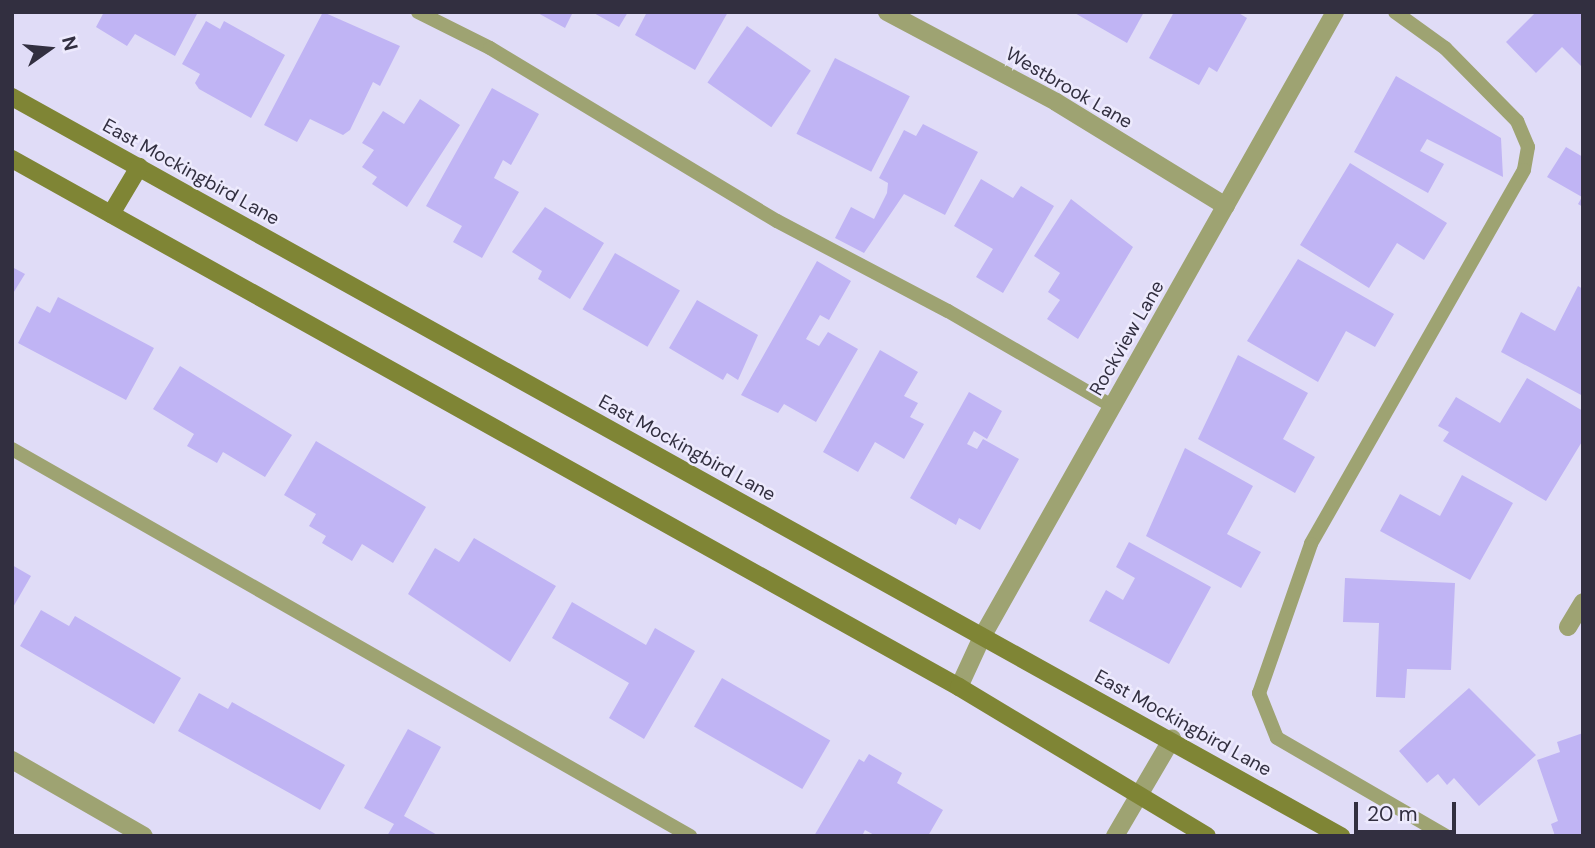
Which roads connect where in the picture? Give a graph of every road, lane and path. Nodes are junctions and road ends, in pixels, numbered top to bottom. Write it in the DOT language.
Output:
graph roads {
  1 [pos="418,12"];
  2 [pos="887,12"];
  3 [pos="1335,12"];
  4 [pos="1395,12"];
  5 [pos="12,97"];
  6 [pos="12,159"];
  7 [pos="139,167"];
  8 [pos="1226,206"];
  9 [pos="111,214"];
  10 [pos="1112,406"];
  11 [pos="12,449"];
  12 [pos="1583,602"];
  13 [pos="1568,627"];
  14 [pos="982,636"];
  15 [pos="959,687"];
  16 [pos="1172,739"];
  17 [pos="12,760"];
  18 [pos="1139,795"];
  19 [pos="144,836"];
  20 [pos="690,836"];
  21 [pos="1115,836"];
  22 [pos="1207,836"];
  23 [pos="1341,836"];
  24 [pos="1446,836"];
  1 -- 10 [label="lane"];
  2 -- 8 [label="street, Westbrook Lane"];
  3 -- 8 [label="street, Rockview Lane"];
  4 -- 24 [label="lane"];
  5 -- 7 [label="main road, East Mockingbird Lane"];
  6 -- 9 [label="main road"];
  7 -- 9 [label="main road"];
  7 -- 14 [label="main road, East Mockingbird Lane"];
  8 -- 10 [label="street, Rockview Lane"];
  9 -- 15 [label="main road"];
  10 -- 14 [label="street, Rockview Lane"];
  11 -- 20 [label="lane"];
  12 -- 13 [label="street"];
  14 -- 15 [label="street, Rockview Lane"];
  14 -- 16 [label="main road, East Mockingbird Lane"];
  15 -- 18 [label="main road"];
  16 -- 18 [label="street"];
  16 -- 23 [label="main road, East Mockingbird Lane"];
  17 -- 19 [label="street"];
  18 -- 21 [label="street"];
  18 -- 22 [label="main road"];
}
